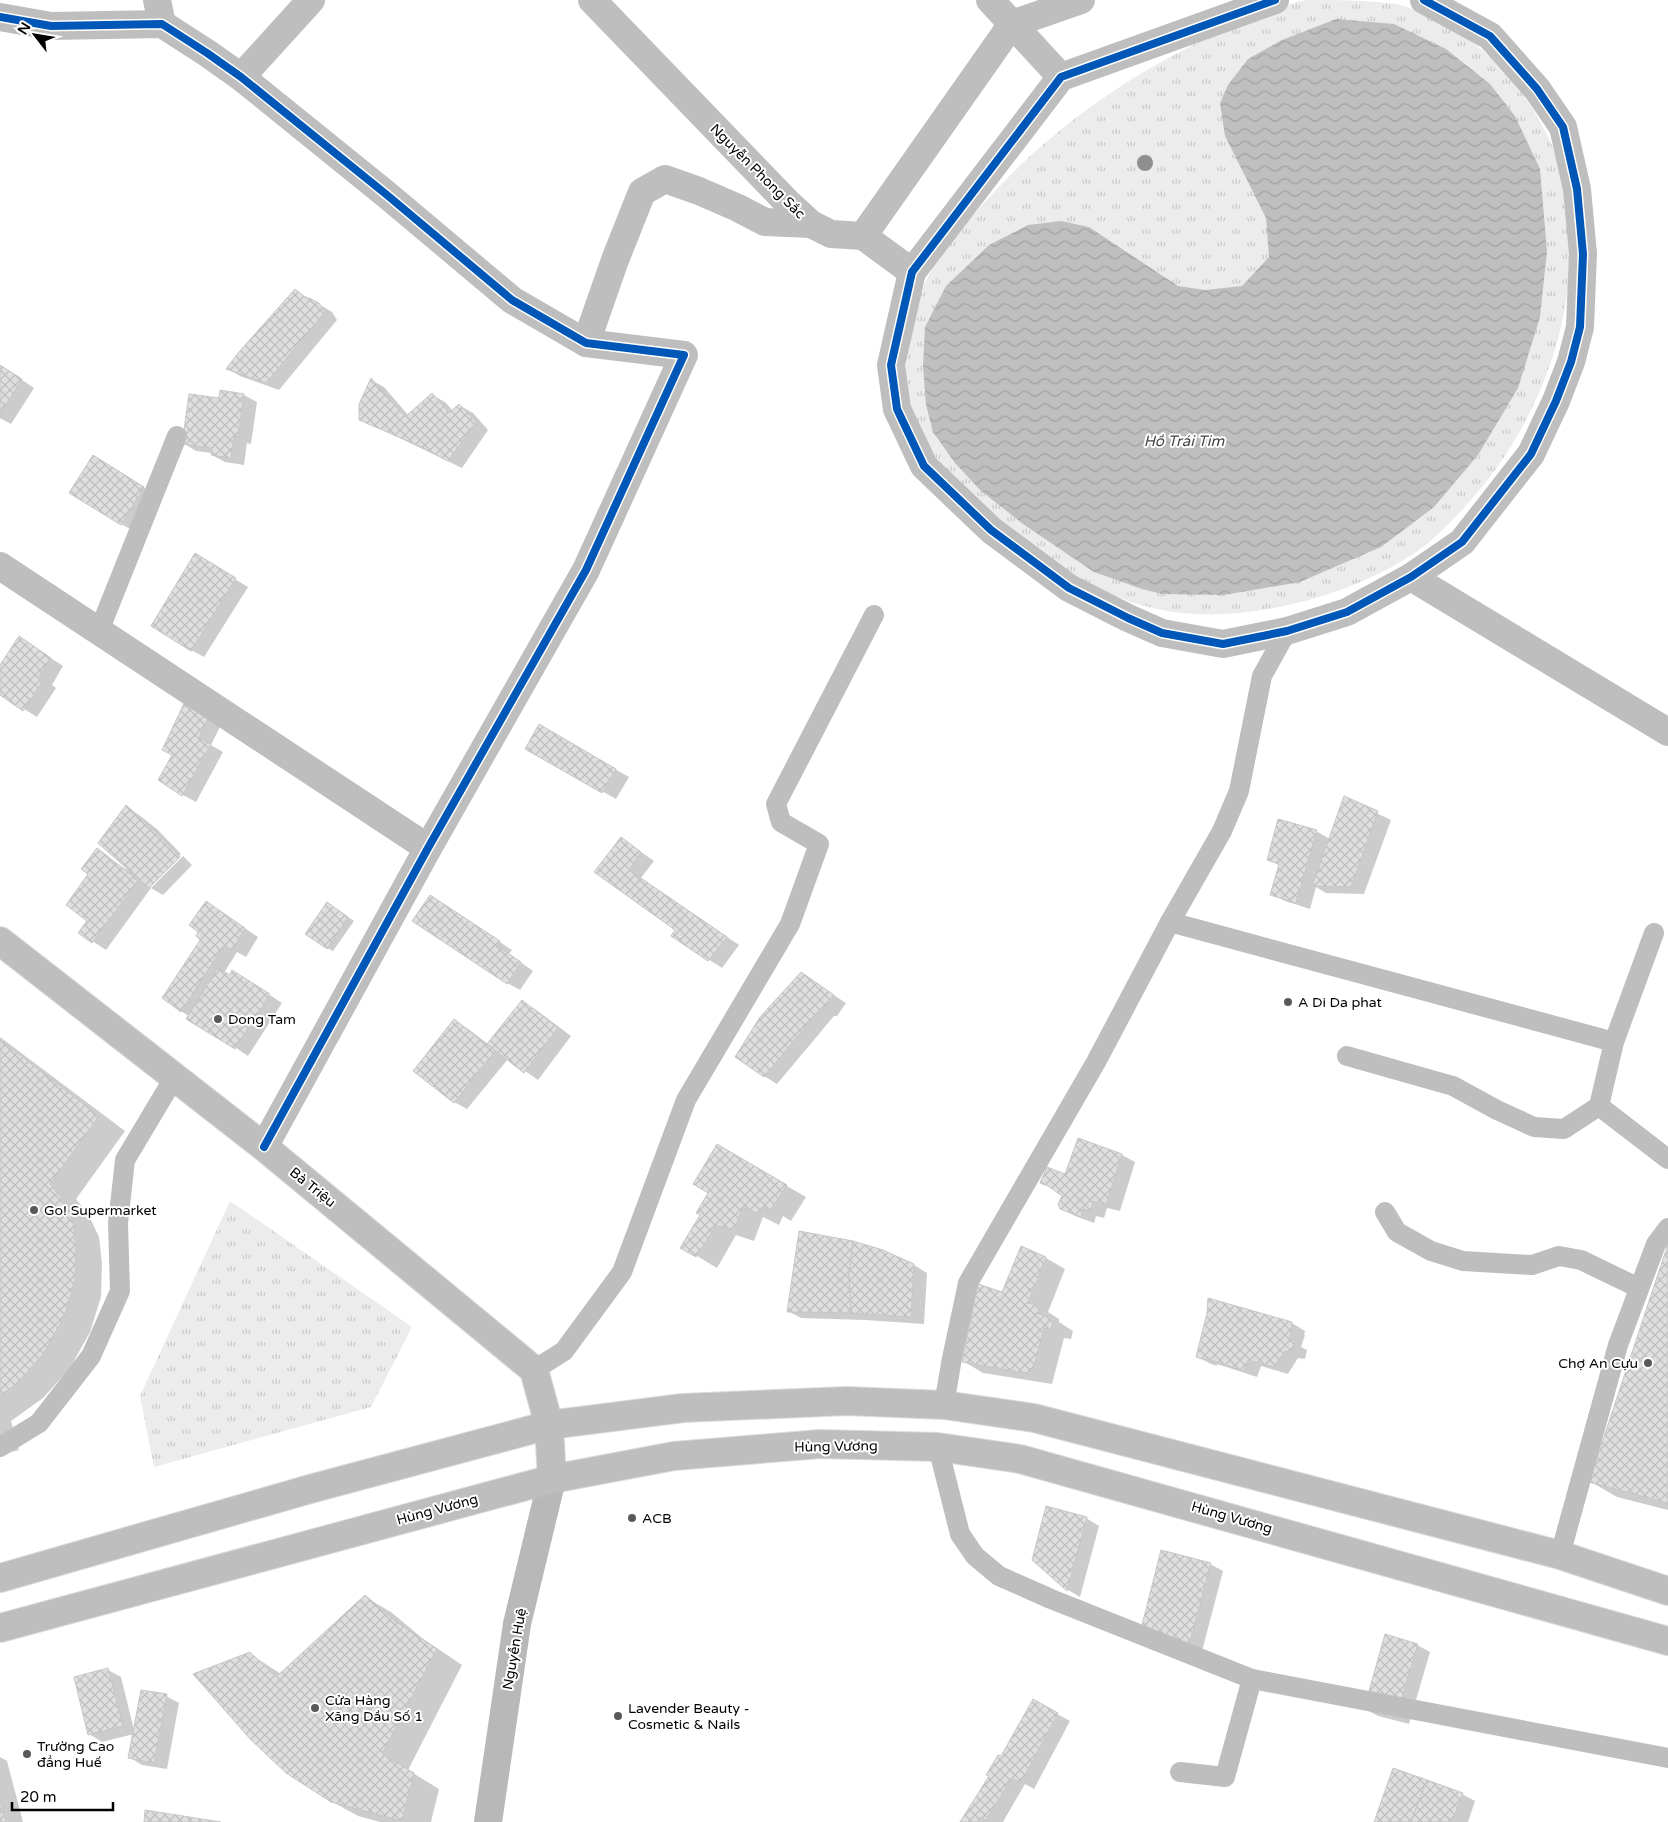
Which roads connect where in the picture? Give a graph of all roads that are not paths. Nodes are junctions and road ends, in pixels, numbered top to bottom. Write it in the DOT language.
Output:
graph roads {
  1 [pos="311,0"];
  2 [pos="592,0"];
  3 [pos="990,0"];
  4 [pos="1081,0"];
  5 [pos="1275,0"];
  6 [pos="1424,0"];
  7 [pos="160,12"];
  8 [pos="0,17"];
  9 [pos="1012,24"];
  10 [pos="241,77"];
  11 [pos="1061,77"];
  12 [pos="810,224"];
  13 [pos="863,236"];
  14 [pos="912,272"];
  15 [pos="586,343"];
  16 [pos="177,436"];
  17 [pos="0,566"];
  18 [pos="1411,578"];
  19 [pos="874,615"];
  20 [pos="99,631"];
  21 [pos="1287,631"];
  22 [pos="1668,732"];
  23 [pos="428,848"];
  24 [pos="1170,922"];
  25 [pos="1654,933"];
  26 [pos="0,940"];
  27 [pos="1614,1042"];
  28 [pos="1347,1056"];
  29 [pos="174,1078"];
  30 [pos="1599,1106"];
  31 [pos="264,1147"];
  32 [pos="1668,1159"];
  33 [pos="1386,1212"];
  34 [pos="1668,1228"];
  35 [pos="1638,1288"];
  36 [pos="534,1370"];
  37 [pos="944,1405"];
  38 [pos="549,1426"];
  39 [pos="0,1447"];
  40 [pos="938,1447"];
  41 [pos="552,1478"];
  42 [pos="1560,1555"];
  43 [pos="0,1578"];
  44 [pos="1668,1591"];
  45 [pos="0,1628"];
  46 [pos="1668,1641"];
  47 [pos="1252,1679"];
  48 [pos="1668,1758"];
  49 [pos="1180,1772"];
  50 [pos="488,1822"];
  1 -- 10 [label="main road"];
  2 -- 12 [label="main road, Nguyễn Phong Sắc"];
  3 -- 9 [label="main road"];
  4 -- 9 [label="main road"];
  5 -- 11 [label="main road"];
  6 -- 18 [label="main road"];
  7 -- 8 [label="main road"];
  7 -- 10 [label="main road"];
  9 -- 11 [label="main road"];
  9 -- 13 [label="main road"];
  10 -- 15 [label="main road"];
  11 -- 14 [label="main road"];
  12 -- 13 [label="main road, Nguyễn Phong Sắc"];
  12 -- 15 [label="main road"];
  13 -- 14 [label="main road"];
  14 -- 21 [label="main road"];
  15 -- 23 [label="main road"];
  16 -- 20 [label="lane"];
  17 -- 20 [label="main road"];
  18 -- 21 [label="main road"];
  18 -- 22 [label="main road"];
  19 -- 36 [label="lane"];
  20 -- 23 [label="main road"];
  21 -- 24 [label="lane"];
  23 -- 31 [label="main road"];
  24 -- 27 [label="lane"];
  24 -- 37 [label="lane"];
  25 -- 27 [label="lane"];
  26 -- 29 [label="main road, Bà Triệu"];
  27 -- 30 [label="lane"];
  28 -- 30 [label="lane"];
  29 -- 31 [label="main road, Bà Triệu"];
  29 -- 39 [label="lane"];
  30 -- 32 [label="lane"];
  31 -- 36 [label="main road, Bà Triệu"];
  33 -- 35 [label="lane"];
  34 -- 35 [label="lane"];
  35 -- 42 [label="lane"];
  36 -- 38 [label="main road"];
  37 -- 38 [label="main road"];
  37 -- 42 [label="main road"];
  38 -- 41 [label="main road"];
  38 -- 43 [label="main road"];
  40 -- 41 [label="main road, Hùng Vương"];
  40 -- 46 [label="main road, Hùng Vương"];
  40 -- 47 [label="lane"];
  41 -- 45 [label="main road, Hùng Vương"];
  41 -- 50 [label="main road, Nguyễn Huệ"];
  42 -- 44 [label="main road"];
  47 -- 48 [label="lane"];
  47 -- 49 [label="lane"];
}
